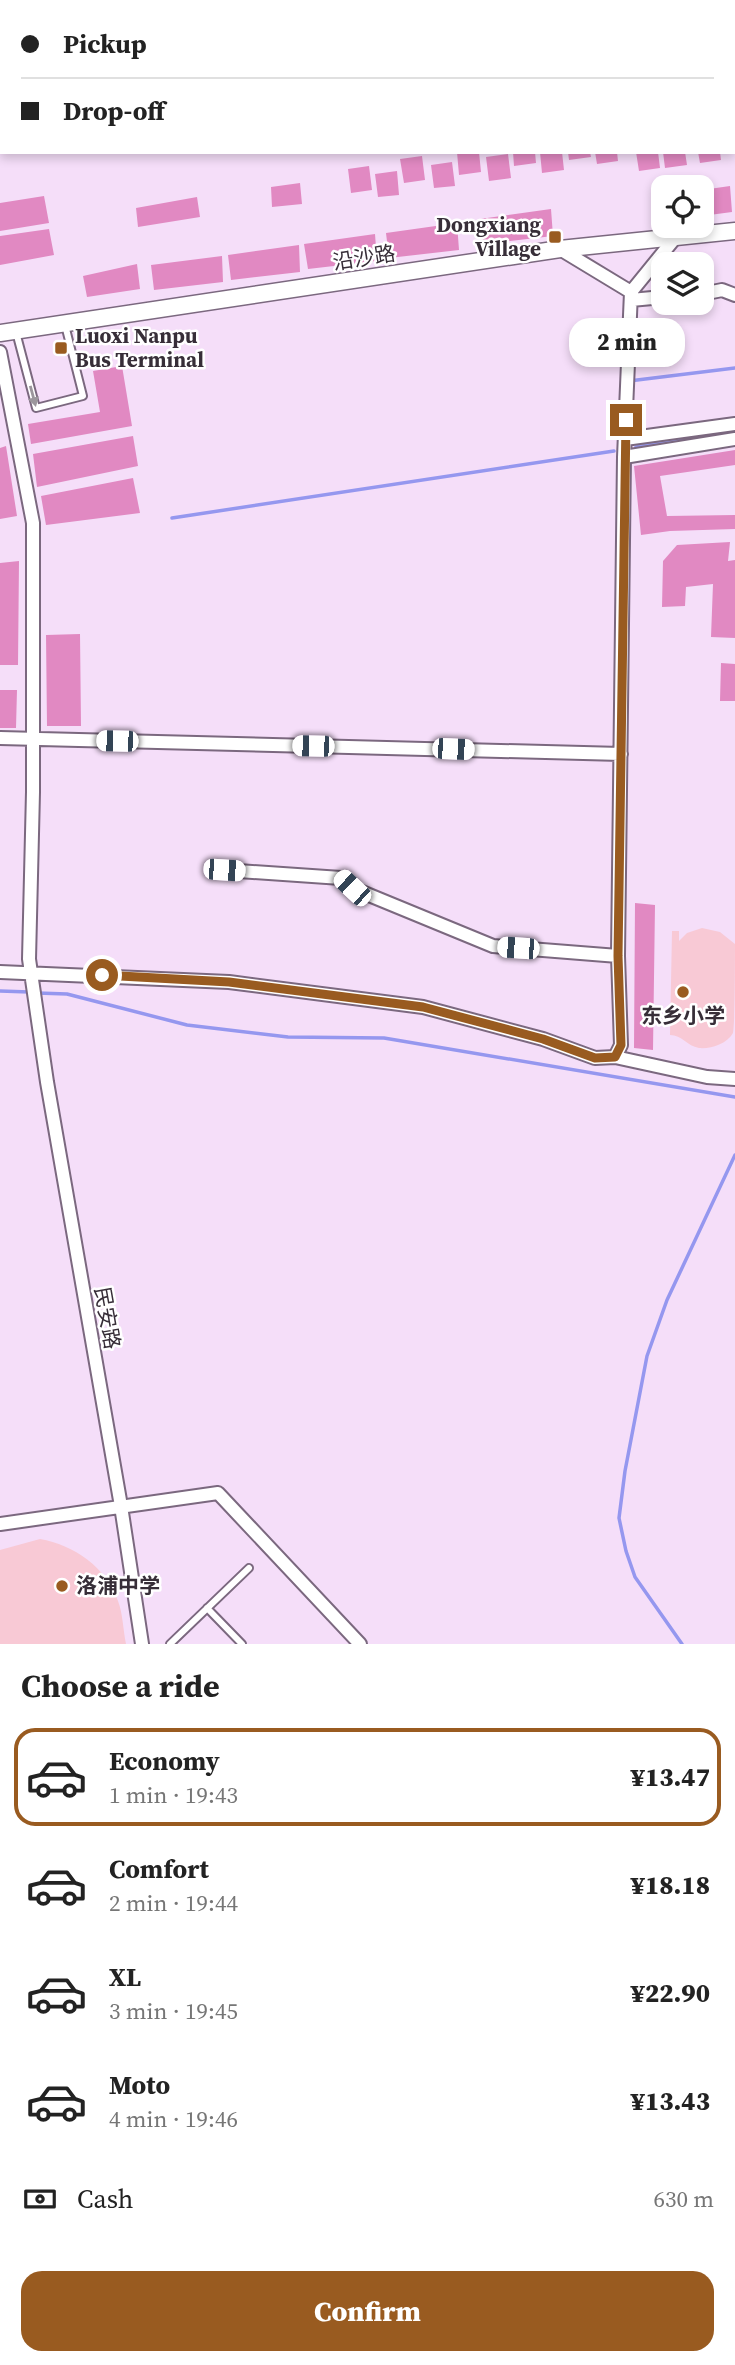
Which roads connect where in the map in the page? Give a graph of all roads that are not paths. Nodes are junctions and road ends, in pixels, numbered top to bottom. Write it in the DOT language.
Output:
graph roads {
  1 [pos="735,231"];
  2 [pos="714,233"];
  3 [pos="675,238"];
  4 [pos="560,249"];
  5 [pos="714,292"];
  6 [pos="735,295"];
  7 [pos="631,296"];
  8 [pos="651,297"];
  9 [pos="65,325"];
  10 [pos="8,332"];
  11 [pos="0,352"];
  12 [pos="735,424"];
  13 [pos="625,439"];
  14 [pos="735,439"];
  15 [pos="624,457"];
  16 [pos="0,738"];
  17 [pos="33,738"];
  18 [pos="621,754"];
  19 [pos="224,870"];
  20 [pos="618,956"];
  21 [pos="0,972"];
  22 [pos="31,972"];
  23 [pos="615,1057"];
  24 [pos="735,1079"];
  25 [pos="121,1506"];
  26 [pos="0,1524"];
  27 [pos="249,1568"];
  28 [pos="207,1608"];
  29 [pos="142,1644"];
  30 [pos="170,1644"];
  31 [pos="242,1644"];
  32 [pos="360,1644"];
  1 -- 2 [label="street, 沿沙路"];
  3 -- 4 [label="street, 沿沙路"];
  3 -- 7 [label="street"];
  4 -- 7 [label="street"];
  4 -- 9 [label="street, 沿沙路"];
  5 -- 6 [label="street"];
  7 -- 8 [label="street"];
  7 -- 13 [label="street"];
  9 -- 10 [label="street, 沿沙路"];
  10 -- 9 [label="lane, one-way"];
  11 -- 17 [label="street, 民安路"];
  12 -- 13 [label="street"];
  13 -- 15 [label="street"];
  14 -- 15 [label="street"];
  15 -- 18 [label="street"];
  16 -- 17 [label="street"];
  17 -- 18 [label="street"];
  17 -- 22 [label="street, 民安路"];
  18 -- 20 [label="street"];
  19 -- 20 [label="street"];
  20 -- 23 [label="street"];
  21 -- 22 [label="street"];
  22 -- 23 [label="street"];
  22 -- 25 [label="street, 民安路"];
  23 -- 24 [label="street"];
  25 -- 26 [label="street"];
  25 -- 29 [label="street, 民安路"];
  25 -- 32 [label="street"];
  27 -- 28 [label="lane"];
  28 -- 30 [label="lane"];
  28 -- 31 [label="lane"];
}
